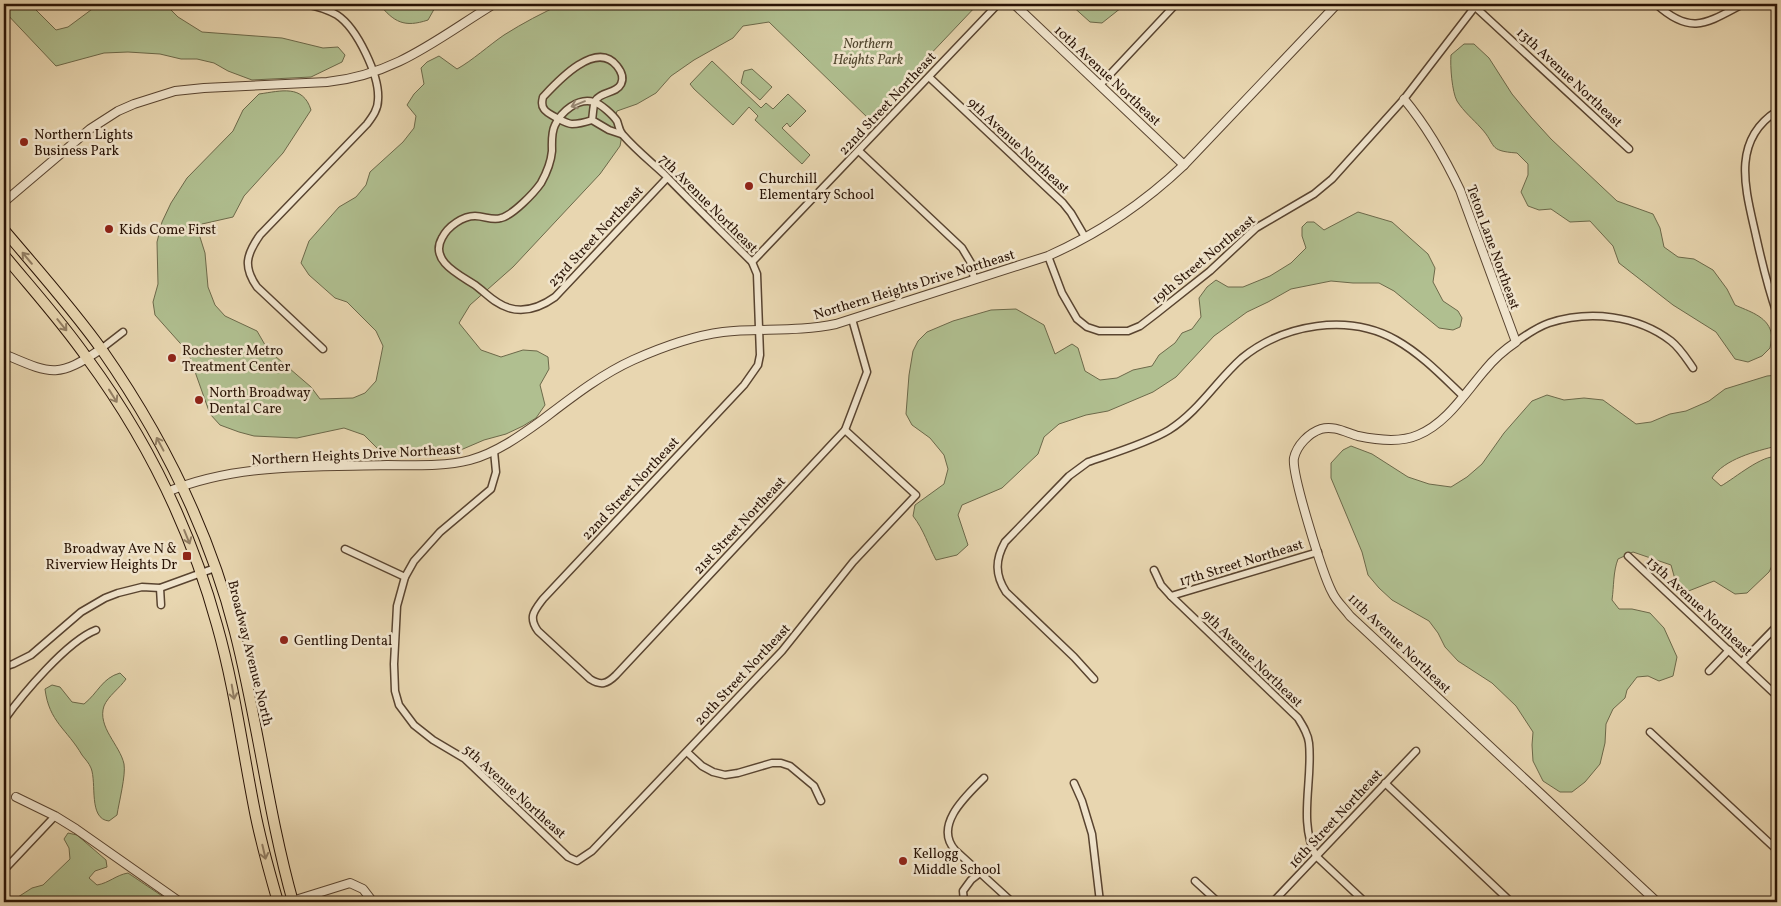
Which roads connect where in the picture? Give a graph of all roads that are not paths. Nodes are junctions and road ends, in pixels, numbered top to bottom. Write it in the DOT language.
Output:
graph roads {
  1 [pos="305,4"];
  2 [pos="494,4"];
  3 [pos="998,4"];
  4 [pos="1014,4"];
  5 [pos="1176,4"];
  6 [pos="1337,4"];
  7 [pos="1656,4"];
  8 [pos="1743,4"];
  9 [pos="1474,5"];
  10 [pos="373,73"];
  11 [pos="929,77"];
  12 [pos="1100,85"];
  13 [pos="1404,99"];
  14 [pos="595,102"];
  15 [pos="1777,111"];
  16 [pos="559,119"];
  17 [pos="592,120"];
  18 [pos="621,134"];
  19 [pos="1629,149"];
  20 [pos="859,151"];
  21 [pos="1184,165"];
  22 [pos="667,178"];
  23 [pos="4,202"];
  24 [pos="4,230"];
  25 [pos="1085,237"];
  26 [pos="4,255"];
  27 [pos="1048,256"];
  28 [pos="752,262"];
  29 [pos="974,279"];
  30 [pos="1777,314"];
  31 [pos="852,320"];
  32 [pos="760,330"];
  33 [pos="123,332"];
  34 [pos="1516,342"];
  35 [pos="101,349"];
  36 [pos="323,349"];
  37 [pos="4,354"];
  38 [pos="87,358"];
  39 [pos="1693,368"];
  40 [pos="1463,396"];
  41 [pos="845,430"];
  42 [pos="494,451"];
  43 [pos="182,486"];
  44 [pos="167,492"];
  45 [pos="345,549"];
  46 [pos="1318,552"];
  47 [pos="1628,556"];
  48 [pos="215,568"];
  49 [pos="1154,570"];
  50 [pos="200,573"];
  51 [pos="405,577"];
  52 [pos="160,588"];
  53 [pos="1171,596"];
  54 [pos="161,605"];
  55 [pos="1777,626"];
  56 [pos="96,630"];
  57 [pos="1729,650"];
  58 [pos="563,655"];
  59 [pos="1742,662"];
  60 [pos="4,667"];
  61 [pos="1709,671"];
  62 [pos="1094,679"];
  63 [pos="1777,696"];
  64 [pos="4,720"];
  65 [pos="1650,732"];
  66 [pos="1416,751"];
  67 [pos="687,752"];
  68 [pos="984,778"];
  69 [pos="1074,783"];
  70 [pos="1385,783"];
  71 [pos="16,797"];
  72 [pos="821,801"];
  73 [pos="55,816"];
  74 [pos="1777,850"];
  75 [pos="1316,856"];
  76 [pos="577,861"];
  77 [pos="4,870"];
  78 [pos="980,873"];
  79 [pos="1195,881"];
  80 [pos="180,902"];
  81 [pos="278,902"];
  82 [pos="292,902"];
  83 [pos="373,902"];
  84 [pos="964,902"];
  85 [pos="1012,902"];
  86 [pos="1100,902"];
  87 [pos="1218,902"];
  88 [pos="1273,902"];
  89 [pos="1365,902"];
  90 [pos="1511,902"];
  91 [pos="1657,902"];
  1 -- 10 [label="street"];
  2 -- 10 [label="street"];
  3 -- 11 [label="street, 22nd Street Northeast"];
  4 -- 12 [label="street, 10th Avenue Northeast"];
  5 -- 12 [label="street"];
  6 -- 21 [label="street, Northern Heights Drive Northeast"];
  7 -- 8 [label="street"];
  9 -- 13 [label="street, 19th Street Northeast"];
  9 -- 19 [label="street, 13th Avenue Northeast"];
  10 -- 23 [label="street"];
  10 -- 36 [label="street"];
  11 -- 20 [label="street, 22nd Street Northeast"];
  11 -- 25 [label="street, 9th Avenue Northeast"];
  12 -- 21 [label="street, 10th Avenue Northeast"];
  13 -- 27 [label="street, 19th Street Northeast"];
  13 -- 34 [label="street, Teton Lane Northeast"];
  14 -- 16 [label="street, one-way"];
  14 -- 16 [label="street"];
  14 -- 17 [label="street"];
  14 -- 18 [label="street"];
  15 -- 30 [label="street"];
  16 -- 17 [label="street"];
  16 -- 22 [label="street, 23rd Street Northeast"];
  17 -- 18 [label="street"];
  18 -- 22 [label="street, 7th Avenue Northeast"];
  20 -- 28 [label="street, 22nd Street Northeast"];
  20 -- 29 [label="street"];
  21 -- 25 [label="street, Northern Heights Drive Northeast"];
  22 -- 28 [label="street, 7th Avenue Northeast"];
  35 -- 24 [label="main road, Broadway Avenue North, one-way"];
  25 -- 27 [label="street, Northern Heights Drive Northeast"];
  26 -- 38 [label="main road, Broadway Avenue North, one-way"];
  27 -- 29 [label="street, Northern Heights Drive Northeast"];
  28 -- 32 [label="street, 7th Avenue Northeast"];
  29 -- 31 [label="street, Northern Heights Drive Northeast"];
  31 -- 32 [label="street, Northern Heights Drive Northeast"];
  31 -- 41 [label="street, 21st Street Northeast"];
  32 -- 42 [label="street, Northern Heights Drive Northeast"];
  32 -- 58 [label="street, 22nd Street Northeast"];
  33 -- 35 [label="street"];
  34 -- 39 [label="street"];
  34 -- 40 [label="street"];
  35 -- 38 [label="street"];
  43 -- 35 [label="main road, Broadway Avenue North, one-way"];
  37 -- 38 [label="street"];
  38 -- 44 [label="main road, Broadway Avenue North, one-way"];
  40 -- 46 [label="street, 11th Avenue Northeast"];
  40 -- 62 [label="street"];
  41 -- 58 [label="street, 21st Street Northeast"];
  41 -- 67 [label="street, 20th Street Northeast"];
  42 -- 43 [label="street, Northern Heights Drive Northeast"];
  42 -- 51 [label="street, 5th Avenue Northeast"];
  43 -- 44 [label="street, Northern Heights Drive Northeast"];
  43 -- 48 [label="main road, Broadway Avenue North"];
  44 -- 50 [label="main road, Broadway Avenue North, one-way"];
  45 -- 51 [label="street"];
  46 -- 53 [label="street, 17th Street Northeast"];
  46 -- 91 [label="street, 11th Avenue Northeast"];
  47 -- 57 [label="street, 13th Avenue Northeast"];
  48 -- 50 [label="street"];
  48 -- 82 [label="main road, Broadway Avenue North"];
  49 -- 53 [label="street, 9th Avenue Northeast"];
  50 -- 52 [label="street"];
  50 -- 81 [label="main road, Broadway Avenue North, one-way"];
  51 -- 76 [label="street, 5th Avenue Northeast"];
  52 -- 54 [label="street"];
  52 -- 60 [label="street"];
  53 -- 75 [label="street, 9th Avenue Northeast"];
  55 -- 59 [label="street"];
  56 -- 64 [label="street"];
  57 -- 59 [label="street, 13th Avenue Northeast"];
  57 -- 61 [label="street"];
  59 -- 63 [label="street, 13th Avenue Northeast"];
  65 -- 74 [label="street"];
  66 -- 70 [label="street, 16th Street Northeast"];
  67 -- 72 [label="street"];
  67 -- 76 [label="street, 20th Street Northeast"];
  68 -- 78 [label="street"];
  69 -- 86 [label="street"];
  70 -- 75 [label="street, 16th Street Northeast"];
  70 -- 90 [label="street"];
  71 -- 73 [label="street"];
  73 -- 77 [label="street"];
  73 -- 80 [label="street"];
  75 -- 88 [label="street, 16th Street Northeast"];
  75 -- 89 [label="street"];
  78 -- 84 [label="street"];
  78 -- 85 [label="street"];
  79 -- 87 [label="street"];
  82 -- 83 [label="street"];
}
